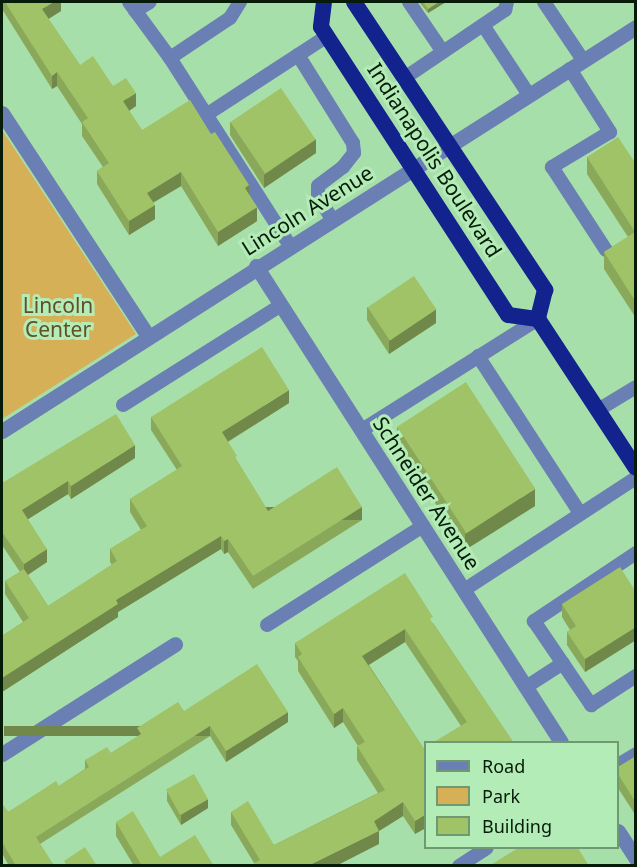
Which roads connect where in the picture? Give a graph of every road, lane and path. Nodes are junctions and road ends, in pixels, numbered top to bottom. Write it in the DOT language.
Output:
graph roads {
  1 [pos="150,2"];
  2 [pos="240,2"];
  3 [pos="324,2"];
  4 [pos="354,2"];
  5 [pos="409,2"];
  6 [pos="507,2"];
  7 [pos="544,2"];
  8 [pos="132,6"];
  9 [pos="483,25"];
  10 [pos="636,27"];
  11 [pos="327,36"];
  12 [pos="443,52"];
  13 [pos="298,55"];
  14 [pos="170,58"];
  15 [pos="576,65"];
  16 [pos="406,77"];
  17 [pos="529,95"];
  18 [pos="2,113"];
  19 [pos="206,115"];
  20 [pos="450,145"];
  21 [pos="413,168"];
  22 [pos="332,219"];
  23 [pos="290,246"];
  24 [pos="606,250"];
  25 [pos="256,266"];
  26 [pos="281,305"];
  27 [pos="538,319"];
  28 [pos="148,336"];
  29 [pos="478,356"];
  30 [pos="636,387"];
  31 [pos="123,405"];
  32 [pos="597,410"];
  33 [pos="2,430"];
  34 [pos="362,430"];
  35 [pos="636,468"];
  36 [pos="636,478"];
  37 [pos="580,513"];
  38 [pos="423,526"];
  39 [pos="636,553"];
  40 [pos="464,590"];
  41 [pos="267,625"];
  42 [pos="175,644"];
  43 [pos="563,663"];
  44 [pos="636,676"];
  45 [pos="526,687"];
  46 [pos="560,741"];
  47 [pos="2,754"];
  48 [pos="636,754"];
  49 [pos="619,764"];
  50 [pos="619,833"];
  51 [pos="485,849"];
  52 [pos="636,859"];
  53 [pos="459,866"];
  1 -- 8 [label="lane"];
  2 -- 14 [label="lane"];
  3 -- 11 [label="highway, Indianapolis Boulevard"];
  4 -- 16 [label="highway, Indianapolis Boulevard"];
  5 -- 12 [label="lane"];
  6 -- 9 [label="lane"];
  7 -- 15 [label="lane"];
  8 -- 14 [label="lane"];
  9 -- 12 [label="lane"];
  9 -- 17 [label="lane"];
  10 -- 15 [label="street, Lincoln Avenue"];
  11 -- 13 [label="lane"];
  11 -- 21 [label="highway, Indianapolis Boulevard"];
  12 -- 16 [label="lane"];
  13 -- 19 [label="lane"];
  13 -- 22 [label="lane"];
  14 -- 19 [label="lane"];
  15 -- 17 [label="street, Lincoln Avenue"];
  15 -- 24 [label="lane"];
  16 -- 20 [label="highway, Indianapolis Boulevard"];
  17 -- 20 [label="street, Lincoln Avenue"];
  18 -- 28 [label="street"];
  19 -- 23 [label="lane"];
  20 -- 21 [label="street, Lincoln Avenue"];
  20 -- 27 [label="highway, Indianapolis Boulevard"];
  21 -- 22 [label="street, Lincoln Avenue"];
  21 -- 27 [label="highway, Indianapolis Boulevard"];
  22 -- 23 [label="street, Lincoln Avenue"];
  23 -- 25 [label="street, Lincoln Avenue"];
  25 -- 26 [label="street, Schneider Avenue"];
  25 -- 28 [label="street, Lincoln Avenue"];
  26 -- 31 [label="lane"];
  26 -- 34 [label="street, Schneider Avenue"];
  27 -- 29 [label="lane"];
  27 -- 32 [label="highway"];
  28 -- 33 [label="street, Lincoln Avenue"];
  29 -- 34 [label="lane"];
  29 -- 37 [label="lane"];
  30 -- 32 [label="lane"];
  32 -- 35 [label="highway"];
  34 -- 38 [label="street, Schneider Avenue"];
  36 -- 37 [label="lane"];
  37 -- 40 [label="lane"];
  38 -- 40 [label="street, Schneider Avenue"];
  38 -- 41 [label="lane"];
  39 -- 43 [label="lane"];
  40 -- 45 [label="street, Schneider Avenue"];
  42 -- 47 [label="street"];
  43 -- 44 [label="lane"];
  43 -- 45 [label="lane"];
  45 -- 46 [label="street, Schneider Avenue"];
  48 -- 49 [label="lane"];
  50 -- 52 [label="street"];
  51 -- 53 [label="lane"];
}
